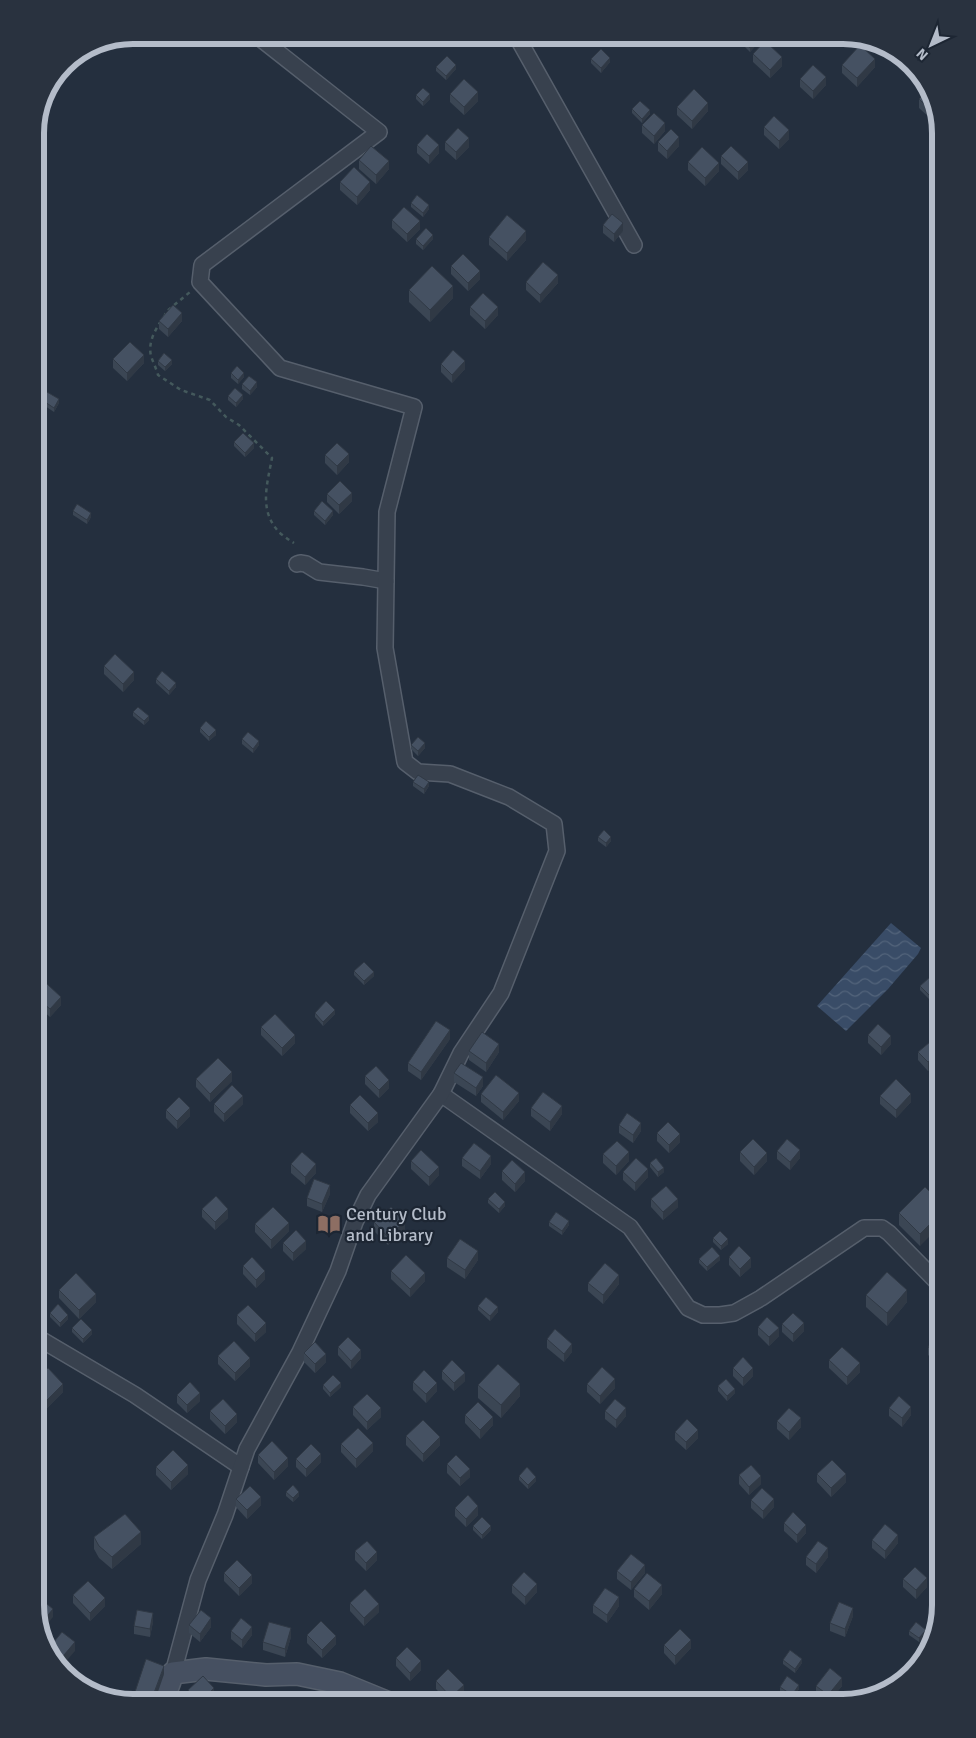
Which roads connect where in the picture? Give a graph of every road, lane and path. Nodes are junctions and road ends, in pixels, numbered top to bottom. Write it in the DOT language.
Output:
graph roads {
  1 [pos="267,44"];
  2 [pos="521,44"];
  3 [pos="634,245"];
  4 [pos="186,297"];
  5 [pos="294,543"];
  6 [pos="297,564"];
  7 [pos="386,582"];
  8 [pos="441,1094"];
  9 [pos="932,1277"];
  10 [pos="44,1341"];
  11 [pos="241,1466"];
  12 [pos="173,1673"];
  13 [pos="165,1694"];
  14 [pos="367,1694"];
  1 -- 7 [label="street"];
  2 -- 3 [label="street"];
  4 -- 5 [label="path"];
  6 -- 7 [label="street"];
  7 -- 8 [label="street"];
  8 -- 9 [label="street"];
  8 -- 11 [label="street"];
  10 -- 11 [label="street"];
  11 -- 12 [label="street"];
  12 -- 13 [label="street"];
  12 -- 14 [label="street"];
}
